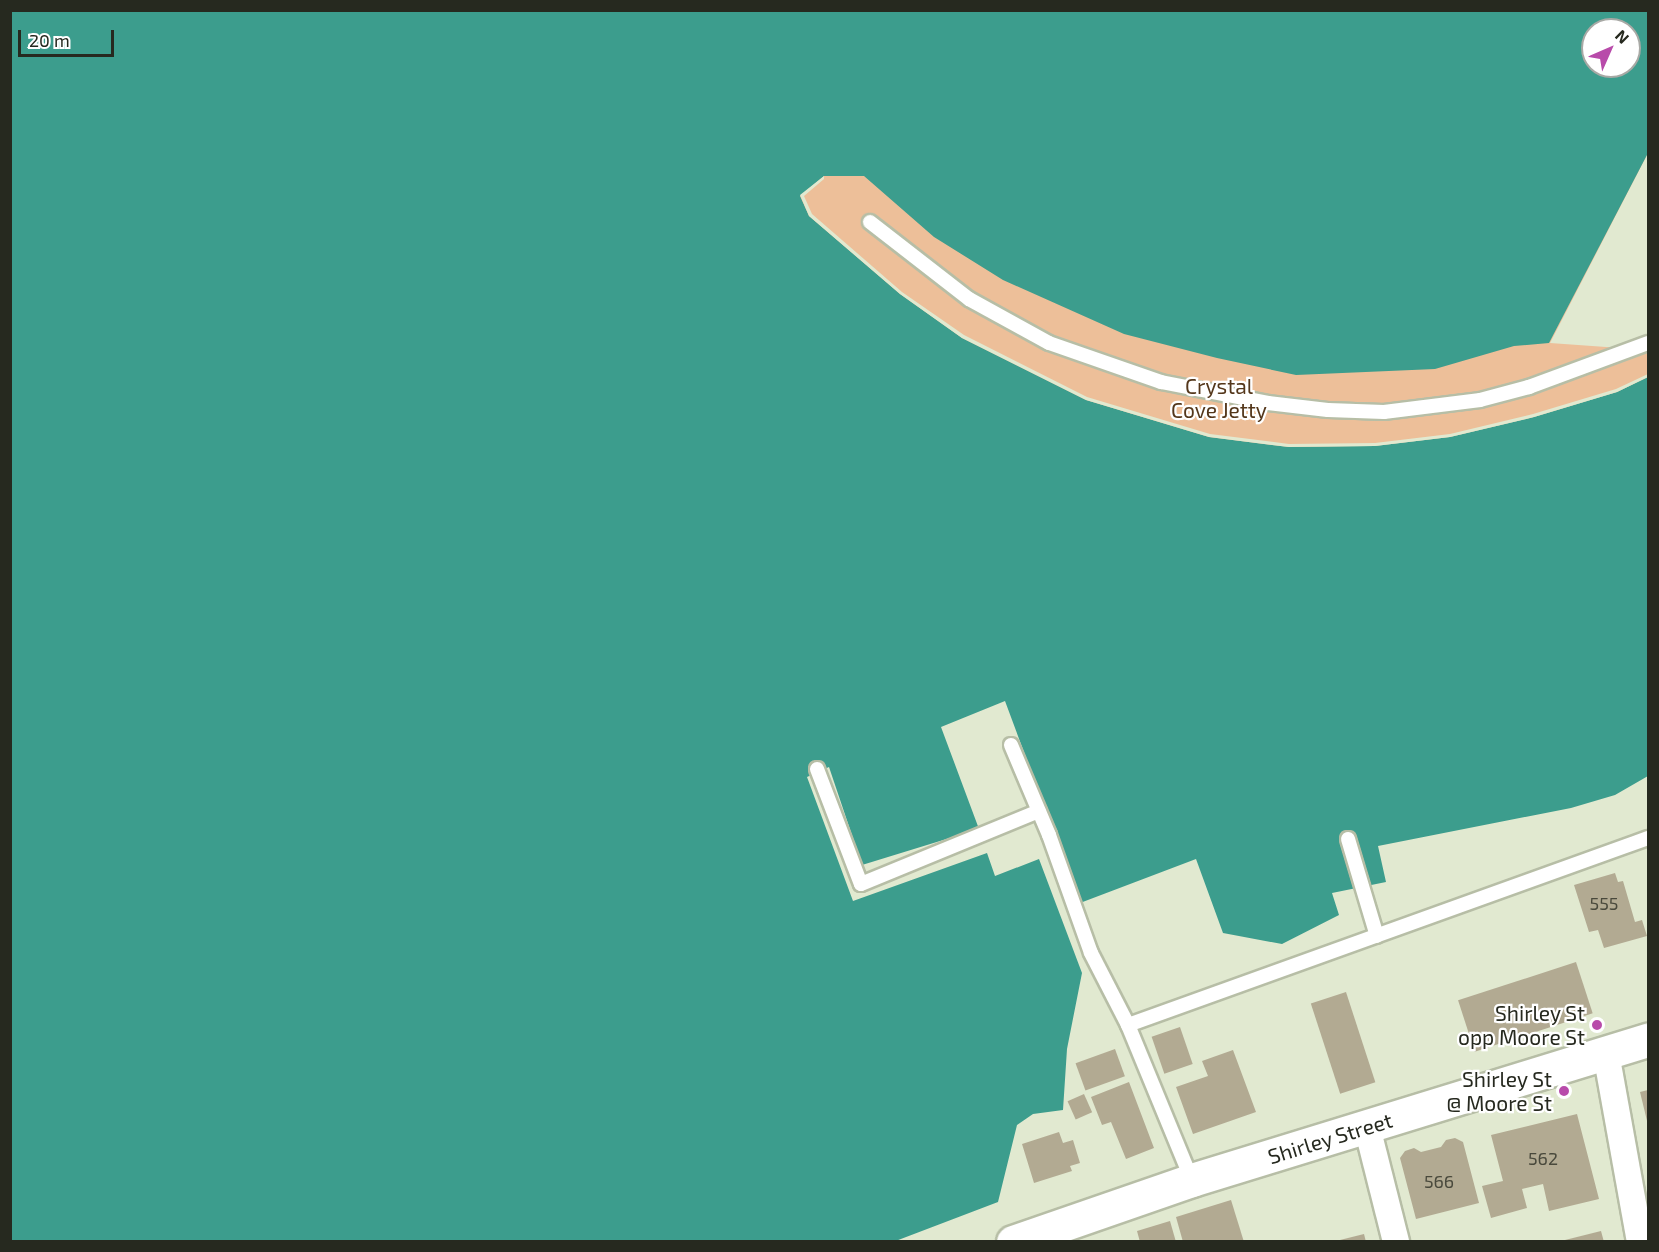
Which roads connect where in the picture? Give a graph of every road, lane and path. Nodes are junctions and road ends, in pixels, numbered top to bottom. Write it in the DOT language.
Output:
graph roads {
  1 [pos="870,222"];
  2 [pos="1648,343"];
  3 [pos="1011,745"];
  4 [pos="817,769"];
  5 [pos="1039,811"];
  6 [pos="1648,838"];
  7 [pos="1348,839"];
  8 [pos="1377,936"];
  9 [pos="1128,1025"];
  10 [pos="1648,1040"];
  11 [pos="1606,1053"];
  12 [pos="1367,1127"];
  13 [pos="1192,1180"];
  14 [pos="1056,1235"];
  15 [pos="1013,1242"];
  16 [pos="1396,1242"];
  17 [pos="1640,1242"];
  1 -- 2 [label="lane"];
  3 -- 5 [label="lane"];
  4 -- 5 [label="lane"];
  5 -- 9 [label="lane"];
  6 -- 8 [label="lane"];
  7 -- 8 [label="lane"];
  8 -- 9 [label="lane"];
  9 -- 13 [label="lane"];
  10 -- 11 [label="main road, Shirley Street"];
  11 -- 12 [label="main road, Shirley Street"];
  11 -- 17 [label="street"];
  12 -- 13 [label="main road, Shirley Street"];
  12 -- 16 [label="street"];
  13 -- 14 [label="main road, Shirley Street"];
  14 -- 15 [label="main road, Shirley Street"];
}
